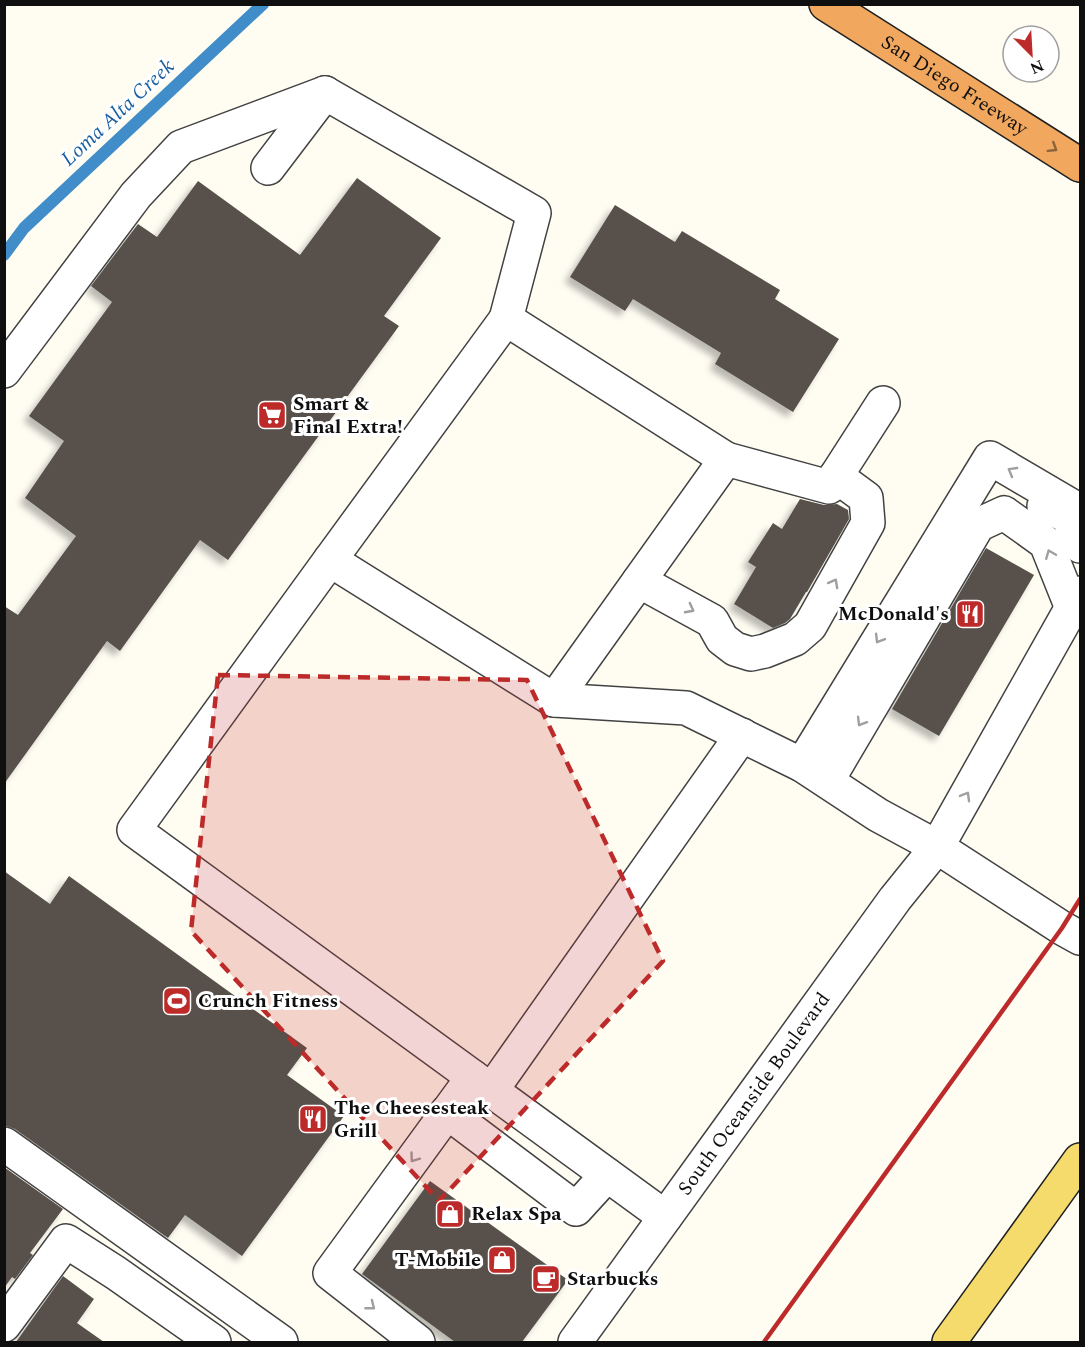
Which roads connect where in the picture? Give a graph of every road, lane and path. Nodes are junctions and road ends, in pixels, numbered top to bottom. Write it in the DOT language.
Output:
graph roads {
  1 [pos="826,4"];
  2 [pos="325,93"];
  3 [pos="1080,165"];
  4 [pos="268,168"];
  5 [pos="506,319"];
  6 [pos="4,371"];
  7 [pos="883,403"];
  8 [pos="726,459"];
  9 [pos="836,476"];
  10 [pos="1080,511"];
  11 [pos="1004,513"];
  12 [pos="1080,546"];
  13 [pos="330,560"];
  14 [pos="639,581"];
  15 [pos="1076,601"];
  16 [pos="554,700"];
  17 [pos="741,735"];
  18 [pos="814,773"];
  19 [pos="937,847"];
  20 [pos="1080,938"];
  21 [pos="482,1084"];
  22 [pos="447,1112"];
  23 [pos="4,1143"];
  24 [pos="1080,1160"];
  25 [pos="607,1175"];
  26 [pos="665,1217"];
  27 [pos="10,1306"];
  28 [pos="214,1342"];
  29 [pos="281,1342"];
  30 [pos="418,1342"];
  31 [pos="575,1342"];
  32 [pos="949,1342"];
  1 -- 3 [label="highway, San Diego Freeway, one-way"];
  2 -- 4 [label="street"];
  2 -- 5 [label="street"];
  2 -- 6 [label="street"];
  5 -- 8 [label="street"];
  5 -- 13 [label="street"];
  7 -- 9 [label="street"];
  8 -- 9 [label="street"];
  8 -- 14 [label="street"];
  14 -- 9 [label="street, one-way"];
  10 -- 18 [label="street, one-way"];
  11 -- 12 [label="street"];
  15 -- 11 [label="street, one-way"];
  11 -- 18 [label="street, one-way"];
  13 -- 16 [label="street"];
  13 -- 21 [label="street"];
  14 -- 16 [label="street"];
  19 -- 15 [label="street, South Oceanside Boulevard, one-way"];
  16 -- 17 [label="street"];
  17 -- 18 [label="street"];
  17 -- 21 [label="street"];
  18 -- 19 [label="street"];
  19 -- 20 [label="street"];
  19 -- 26 [label="street, South Oceanside Boulevard"];
  21 -- 22 [label="street"];
  21 -- 25 [label="street"];
  22 -- 25 [label="street"];
  22 -- 30 [label="street, one-way"];
  23 -- 29 [label="street"];
  24 -- 32 [label="main road"];
  25 -- 26 [label="street"];
  26 -- 31 [label="street, South Oceanside Boulevard"];
  27 -- 28 [label="street"];
}
